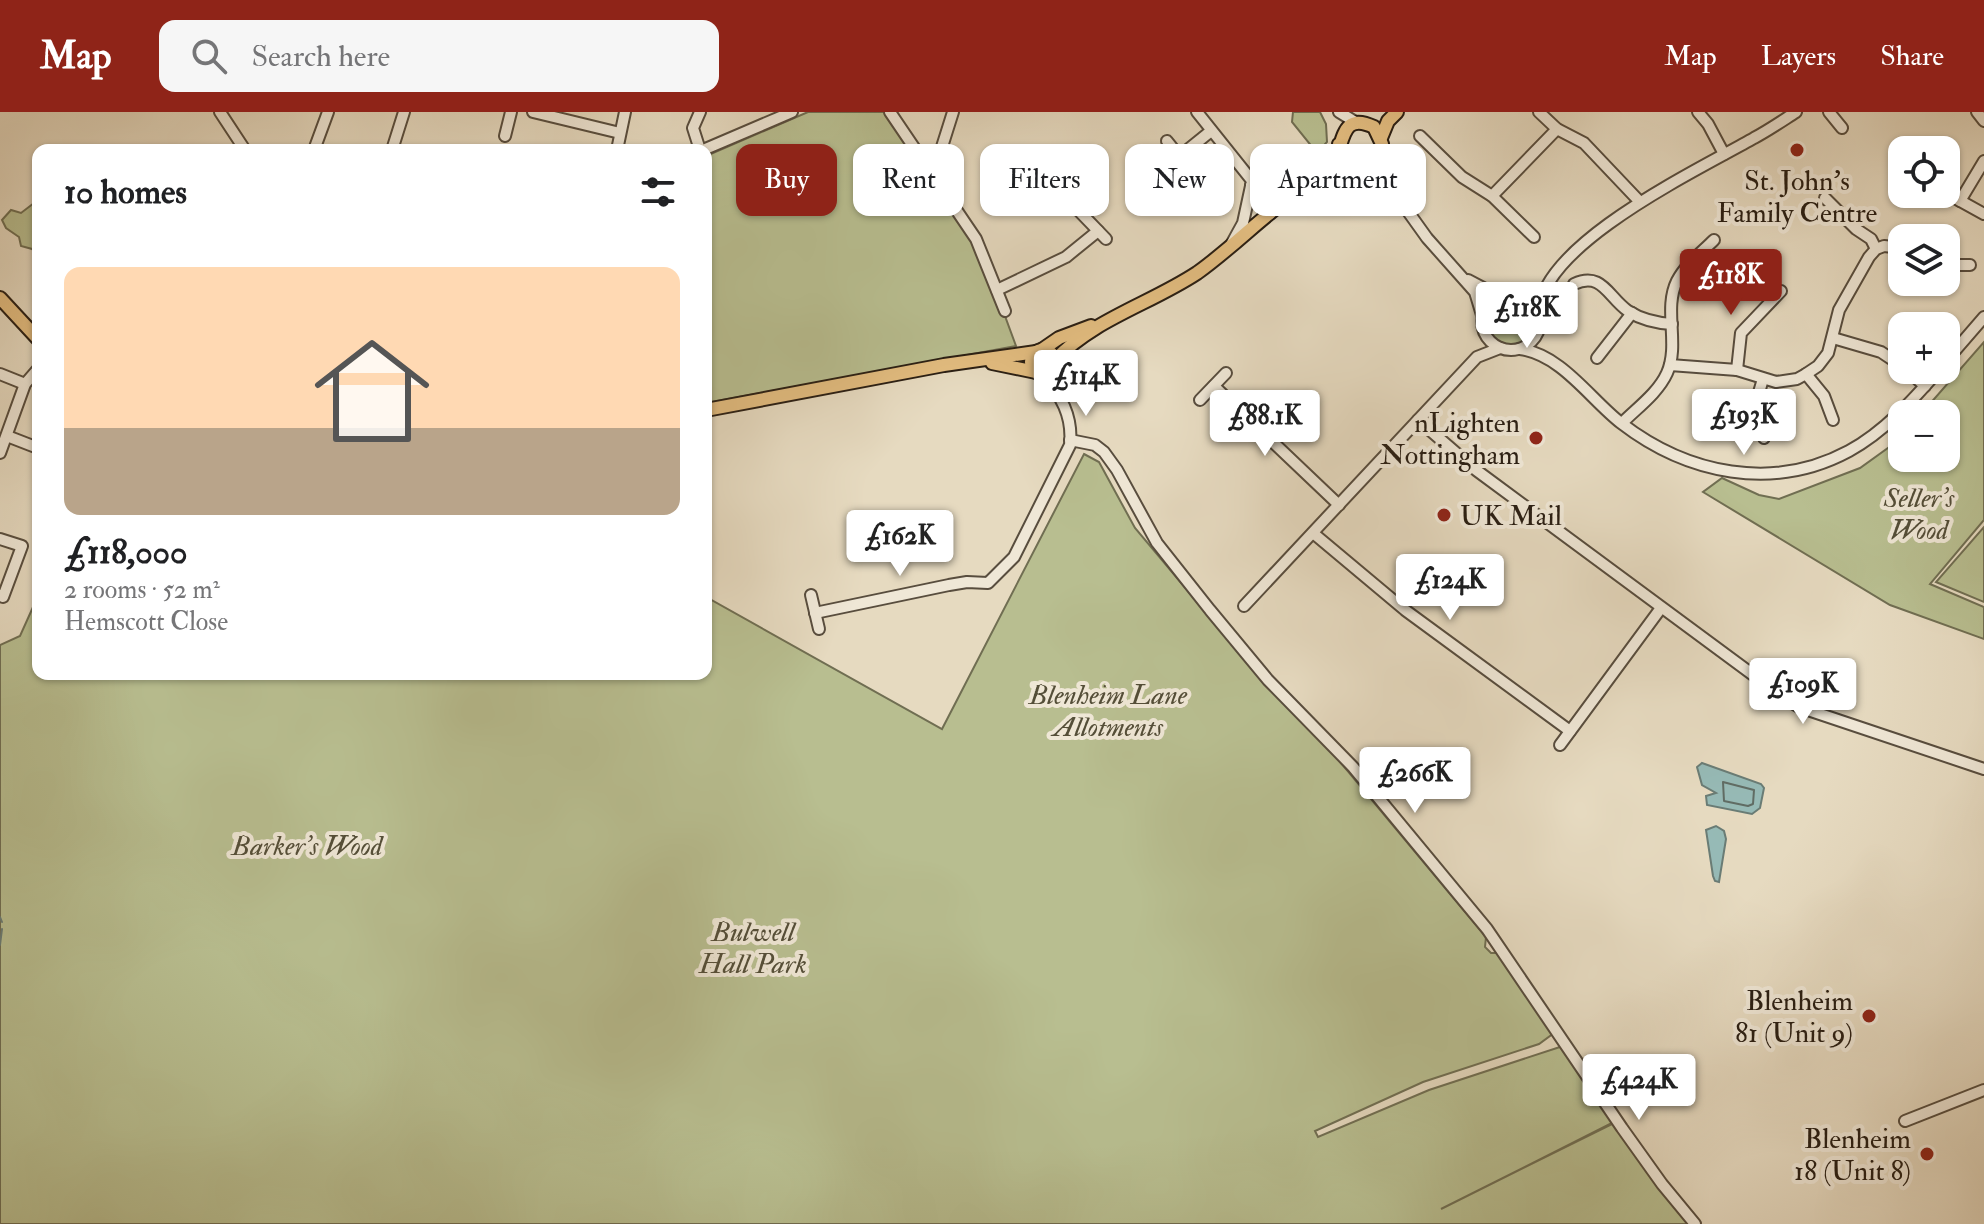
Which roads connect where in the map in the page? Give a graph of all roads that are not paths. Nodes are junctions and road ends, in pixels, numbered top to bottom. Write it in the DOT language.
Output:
graph roads {
  1 [pos="220,112"];
  2 [pos="328,112"];
  3 [pos="404,112"];
  4 [pos="511,112"];
  5 [pos="533,112"];
  6 [pos="625,112"];
  7 [pos="700,112"];
  8 [pos="792,112"];
  9 [pos="890,112"];
  10 [pos="953,112"];
  11 [pos="1197,112"];
  12 [pos="1339,112"];
  13 [pos="1386,112"];
  14 [pos="1397,112"];
  15 [pos="1539,112"];
  16 [pos="1698,112"];
  17 [pos="1796,112"];
  18 [pos="1977,112"];
  19 [pos="1984,121"];
  20 [pos="1359,123"];
  21 [pos="1557,129"];
  22 [pos="1211,131"];
  23 [pos="620,133"];
  24 [pos="505,136"];
  25 [pos="1420,136"];
  26 [pos="1167,141"];
  27 [pos="241,144"];
  28 [pos="316,144"];
  29 [pos="394,144"];
  30 [pos="618,144"];
  31 [pos="700,144"];
  32 [pos="912,144"];
  33 [pos="943,144"];
  34 [pos="1169,144"];
  35 [pos="1194,144"];
  36 [pos="1339,144"];
  37 [pos="1381,144"];
  38 [pos="712,146"];
  39 [pos="1724,154"];
  40 [pos="1984,161"];
  41 [pos="1241,170"];
  42 [pos="1250,180"];
  43 [pos="1250,184"];
  44 [pos="1250,191"];
  45 [pos="1492,196"];
  46 [pos="1825,198"];
  47 [pos="1960,201"];
  48 [pos="1640,202"];
  49 [pos="1984,214"];
  50 [pos="960,216"];
  51 [pos="1084,216"];
  52 [pos="1268,216"];
  53 [pos="1411,216"];
  54 [pos="1534,237"];
  55 [pos="1713,246"];
  56 [pos="1888,246"];
  57 [pos="1229,248"];
  58 [pos="1876,249"];
  59 [pos="1960,268"];
  60 [pos="1964,269"];
  61 [pos="1463,277"];
  62 [pos="1581,277"];
  63 [pos="1545,284"];
  64 [pos="997,290"];
  65 [pos="1781,291"];
  66 [pos="1503,293"];
  67 [pos="1520,293"];
  68 [pos="0,298"];
  69 [pos="1005,311"];
  70 [pos="1539,311"];
  71 [pos="1632,313"];
  72 [pos="1482,315"];
  73 [pos="1984,317"];
  74 [pos="1672,324"];
  75 [pos="1098,325"];
  76 [pos="1540,327"];
  77 [pos="1484,332"];
  78 [pos="32,333"];
  79 [pos="1833,338"];
  80 [pos="1960,345"];
  81 [pos="1500,348"];
  82 [pos="1520,349"];
  83 [pos="1039,350"];
  84 [pos="1597,351"];
  85 [pos="1477,357"];
  86 [pos="1888,358"];
  87 [pos="1552,360"];
  88 [pos="974,362"];
  89 [pos="1055,363"];
  90 [pos="1670,365"];
  91 [pos="1737,370"];
  92 [pos="1039,373"];
  93 [pos="1226,373"];
  94 [pos="0,374"];
  95 [pos="1806,374"];
  96 [pos="32,376"];
  97 [pos="1763,379"];
  98 [pos="25,384"];
  99 [pos="1214,386"];
  100 [pos="1925,386"];
  101 [pos="1200,400"];
  102 [pos="1064,404"];
  103 [pos="712,409"];
  104 [pos="1834,413"];
  105 [pos="1418,420"];
  106 [pos="1622,423"];
  107 [pos="1760,431"];
  108 [pos="7,436"];
  109 [pos="1070,440"];
  110 [pos="32,446"];
  111 [pos="0,453"];
  112 [pos="1339,505"];
  113 [pos="1313,533"];
  114 [pos="0,540"];
  115 [pos="0,595"];
  116 [pos="811,595"];
  117 [pos="1244,606"];
  118 [pos="1661,608"];
  119 [pos="815,613"];
  120 [pos="819,629"];
  121 [pos="1570,731"];
  122 [pos="1560,745"];
  123 [pos="1984,769"];
  124 [pos="1984,1090"];
  125 [pos="1905,1121"];
  126 [pos="1695,1224"];
  1 -- 27 [label="street"];
  2 -- 28 [label="street"];
  3 -- 29 [label="street"];
  4 -- 24 [label="street"];
  5 -- 23 [label="street"];
  6 -- 23 [label="street"];
  7 -- 31 [label="street"];
  8 -- 38 [label="street"];
  9 -- 32 [label="street"];
  10 -- 33 [label="street"];
  11 -- 22 [label="street"];
  12 -- 20 [label="street"];
  13 -- 20 [label="main road"];
  14 -- 37 [label="main road"];
  15 -- 21 [label="street"];
  16 -- 39 [label="street"];
  17 -- 39 [label="street"];
  18 -- 19 [label="street"];
  20 -- 36 [label="main road"];
  20 -- 37 [label="main road"];
  21 -- 45 [label="street"];
  21 -- 48 [label="street"];
  22 -- 35 [label="street"];
  22 -- 41 [label="street"];
  23 -- 30 [label="street"];
  25 -- 45 [label="street"];
  26 -- 34 [label="street"];
  39 -- 48 [label="street"];
  40 -- 47 [label="street"];
  41 -- 42 [label="street"];
  41 -- 43 [label="street"];
  44 -- 57 [label="street"];
  45 -- 54 [label="street"];
  46 -- 58 [label="street"];
  47 -- 49 [label="street"];
  48 -- 63 [label="street"];
  50 -- 64 [label="street"];
  51 -- 64 [label="street"];
  52 -- 57 [label="main road"];
  53 -- 61 [label="street"];
  55 -- 74 [label="street"];
  56 -- 58 [label="street"];
  57 -- 75 [label="main road"];
  58 -- 79 [label="street"];
  59 -- 60 [label="street"];
  61 -- 66 [label="street"];
  61 -- 72 [label="street"];
  62 -- 71 [label="street"];
  63 -- 67 [label="street"];
  63 -- 70 [label="street"];
  64 -- 69 [label="street"];
  65 -- 91 [label="street"];
  66 -- 67 [label="street"];
  66 -- 72 [label="street"];
  67 -- 70 [label="street"];
  68 -- 78 [label="main road"];
  70 -- 76 [label="street"];
  71 -- 74 [label="street"];
  71 -- 84 [label="street"];
  72 -- 77 [label="street"];
  73 -- 80 [label="street"];
  74 -- 90 [label="street"];
  75 -- 83 [label="main road"];
  75 -- 89 [label="main road"];
  76 -- 82 [label="street"];
  76 -- 87 [label="street"];
  77 -- 81 [label="street"];
  77 -- 85 [label="street"];
  79 -- 86 [label="street"];
  79 -- 95 [label="street"];
  81 -- 82 [label="street"];
  81 -- 85 [label="street"];
  82 -- 87 [label="street"];
  83 -- 88 [label="main road"];
  83 -- 89 [label="main road"];
  83 -- 92 [label="main road"];
  85 -- 105 [label="street"];
  87 -- 106 [label="street"];
  88 -- 92 [label="main road"];
  88 -- 103 [label="main road"];
  89 -- 92 [label="main road"];
  89 -- 102 [label="street"];
  90 -- 91 [label="street"];
  90 -- 106 [label="street"];
  91 -- 97 [label="street"];
  92 -- 102 [label="street"];
  93 -- 99 [label="street"];
  94 -- 98 [label="street"];
  95 -- 97 [label="street"];
  95 -- 104 [label="street"];
  96 -- 98 [label="street"];
  97 -- 107 [label="street"];
  98 -- 108 [label="street"];
  99 -- 101 [label="street"];
  99 -- 112 [label="street"];
  100 -- 106 [label="street"];
  102 -- 109 [label="street"];
  105 -- 112 [label="street"];
  105 -- 118 [label="street"];
  108 -- 110 [label="street"];
  108 -- 111 [label="street"];
  109 -- 119 [label="street"];
  109 -- 126 [label="street"];
  112 -- 113 [label="street"];
  113 -- 117 [label="street"];
  113 -- 121 [label="street"];
  114 -- 115 [label="street"];
  116 -- 119 [label="street"];
  118 -- 121 [label="street"];
  118 -- 123 [label="street"];
  119 -- 120 [label="street"];
  121 -- 122 [label="street"];
  124 -- 125 [label="street"];
}
